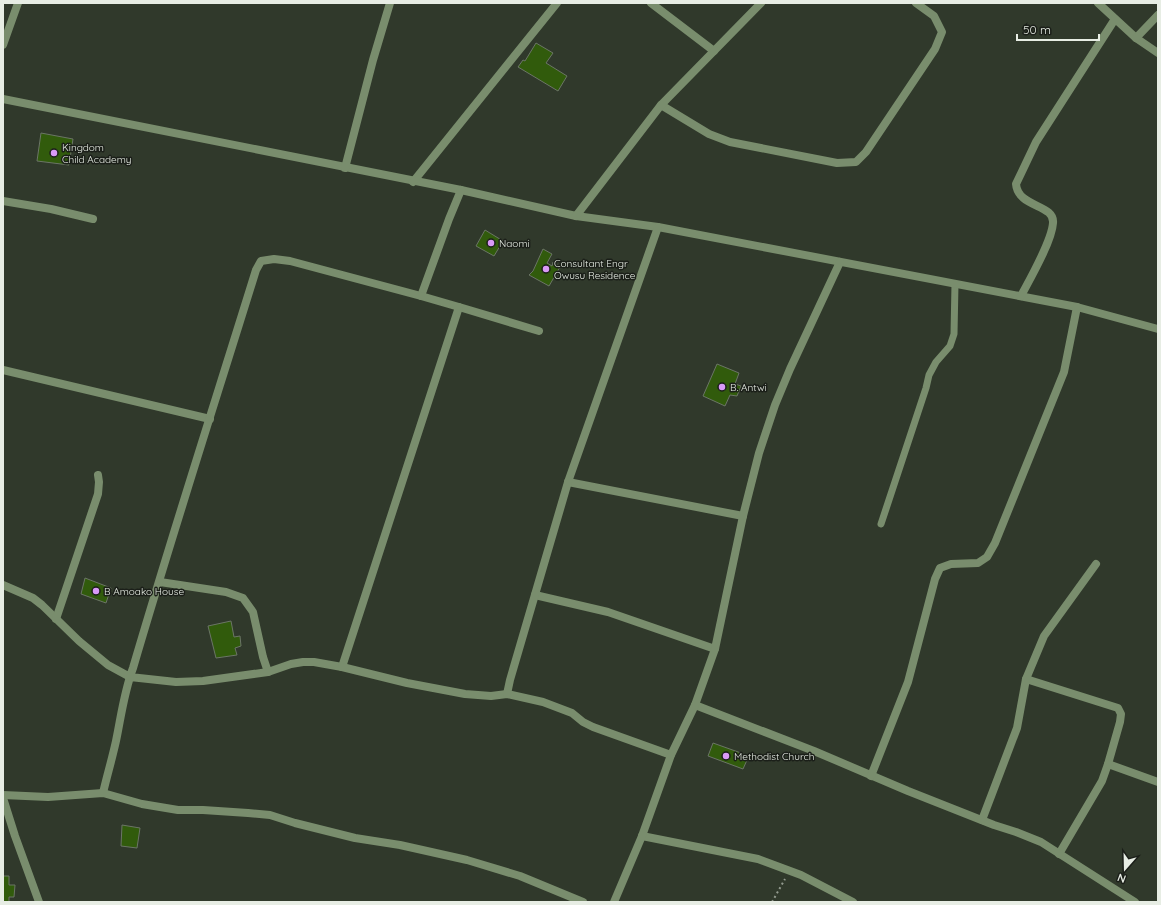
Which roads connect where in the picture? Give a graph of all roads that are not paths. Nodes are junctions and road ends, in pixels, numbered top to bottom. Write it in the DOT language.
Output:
graph roads {
  1 [pos="18,3"];
  2 [pos="390,3"];
  3 [pos="557,3"];
  4 [pos="651,3"];
  5 [pos="761,3"];
  6 [pos="916,3"];
  7 [pos="1098,3"];
  8 [pos="1158,14"];
  9 [pos="1115,19"];
  10 [pos="1136,38"];
  11 [pos="3,45"];
  12 [pos="714,51"];
  13 [pos="1158,53"];
  14 [pos="3,99"];
  15 [pos="661,105"];
  16 [pos="345,168"];
  17 [pos="413,182"];
  18 [pos="461,190"];
  19 [pos="3,201"];
  20 [pos="576,216"];
  21 [pos="93,219"];
  22 [pos="658,227"];
  23 [pos="840,262"];
  24 [pos="955,284"];
  25 [pos="421,296"];
  26 [pos="1021,296"];
  27 [pos="459,307"];
  28 [pos="1077,307"];
  29 [pos="1158,329"];
  30 [pos="539,331"];
  31 [pos="3,370"];
  32 [pos="210,419"];
  33 [pos="98,475"];
  34 [pos="568,482"];
  35 [pos="743,516"];
  36 [pos="881,524"];
  37 [pos="1096,564"];
  38 [pos="160,582"];
  39 [pos="3,585"];
  40 [pos="535,595"];
  41 [pos="56,619"];
  42 [pos="715,649"];
  43 [pos="342,667"];
  44 [pos="268,672"];
  45 [pos="130,677"];
  46 [pos="1026,679"];
  47 [pos="507,694"];
  48 [pos="695,706"];
  49 [pos="671,756"];
  50 [pos="1108,764"];
  51 [pos="871,776"];
  52 [pos="1158,782"];
  53 [pos="103,793"];
  54 [pos="3,795"];
  55 [pos="3,798"];
  56 [pos="982,820"];
  57 [pos="642,836"];
  58 [pos="1059,854"];
  59 [pos="39,902"];
  60 [pos="583,902"];
  61 [pos="614,902"];
  62 [pos="853,902"];
  63 [pos="1135,902"];
  1 -- 11 [label="street"];
  2 -- 16 [label="street"];
  3 -- 17 [label="street"];
  4 -- 12 [label="street"];
  5 -- 12 [label="street"];
  6 -- 15 [label="street"];
  7 -- 9 [label="street"];
  8 -- 10 [label="street"];
  9 -- 10 [label="street"];
  9 -- 26 [label="street"];
  10 -- 13 [label="street"];
  12 -- 15 [label="street"];
  14 -- 16 [label="street"];
  15 -- 20 [label="street"];
  16 -- 17 [label="street"];
  17 -- 18 [label="street"];
  18 -- 20 [label="street"];
  18 -- 25 [label="street"];
  19 -- 21 [label="street"];
  20 -- 22 [label="street"];
  22 -- 23 [label="street"];
  22 -- 34 [label="street"];
  23 -- 24 [label="street"];
  23 -- 35 [label="street"];
  24 -- 26 [label="street"];
  24 -- 36 [label="lane"];
  25 -- 27 [label="street"];
  25 -- 32 [label="street"];
  26 -- 28 [label="street"];
  27 -- 30 [label="street"];
  27 -- 43 [label="street"];
  28 -- 29 [label="street"];
  28 -- 51 [label="street"];
  31 -- 32 [label="street"];
  32 -- 38 [label="street"];
  33 -- 41 [label="street"];
  34 -- 35 [label="street"];
  34 -- 40 [label="street"];
  35 -- 42 [label="street"];
  37 -- 46 [label="street"];
  38 -- 44 [label="street"];
  38 -- 45 [label="street"];
  39 -- 41 [label="street"];
  40 -- 42 [label="street"];
  40 -- 47 [label="street"];
  41 -- 45 [label="street"];
  42 -- 48 [label="street"];
  43 -- 44 [label="street"];
  43 -- 47 [label="street"];
  44 -- 45 [label="street"];
  45 -- 53 [label="street"];
  46 -- 50 [label="street"];
  46 -- 56 [label="street"];
  47 -- 49 [label="street"];
  48 -- 49 [label="street"];
  48 -- 51 [label="street"];
  49 -- 57 [label="street"];
  50 -- 52 [label="street"];
  50 -- 58 [label="street"];
  51 -- 56 [label="street"];
  53 -- 54 [label="street"];
  53 -- 60 [label="street"];
  55 -- 59 [label="street"];
  56 -- 58 [label="street"];
  57 -- 61 [label="street"];
  57 -- 62 [label="street"];
  58 -- 63 [label="street"];
}
